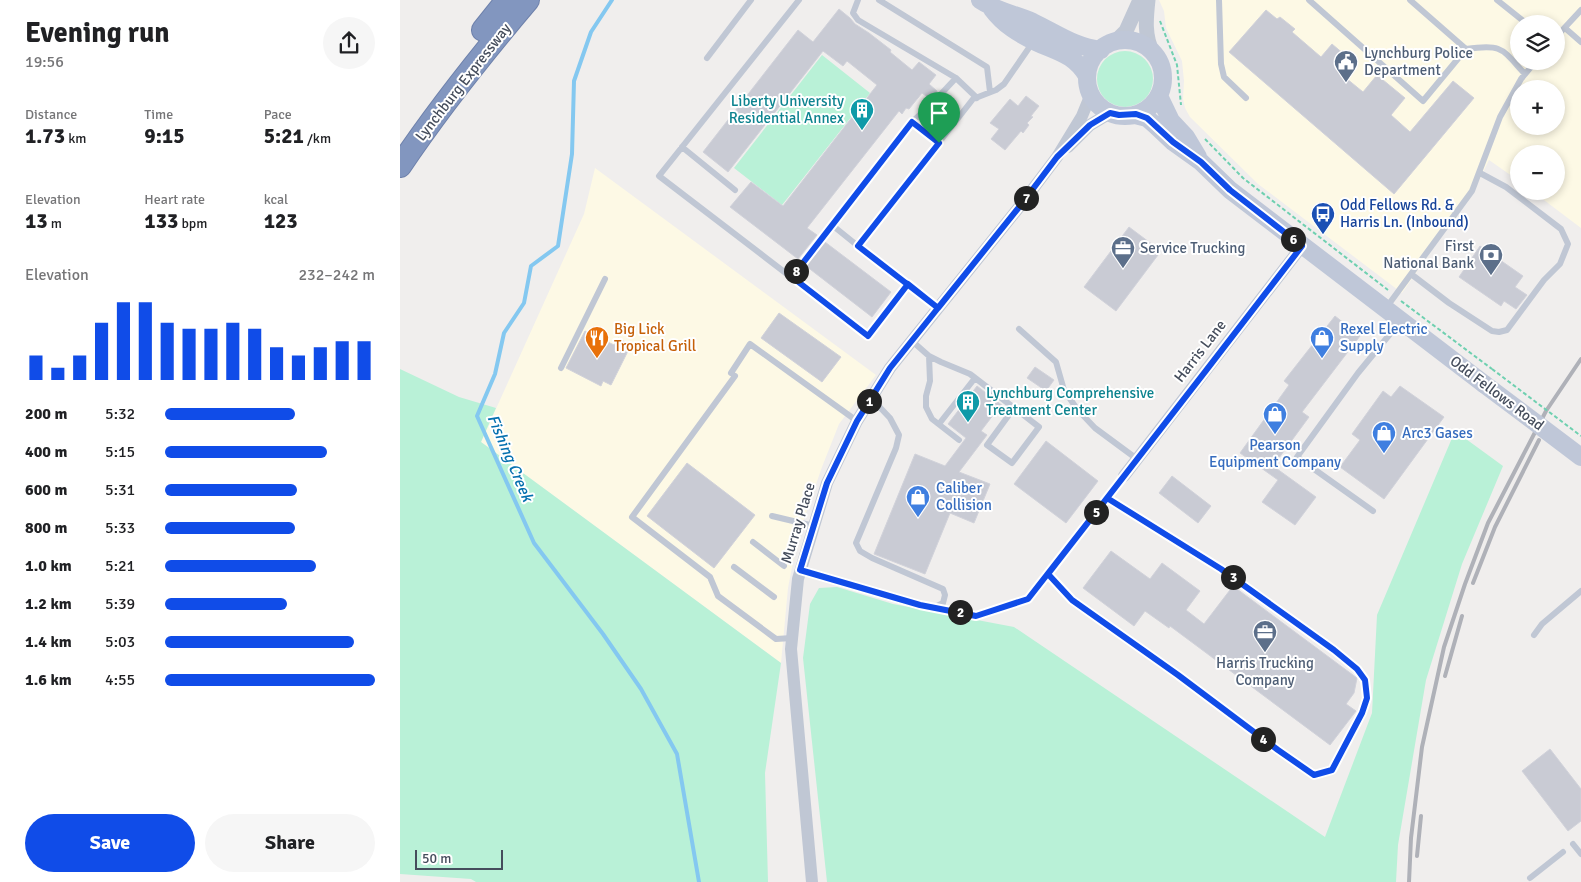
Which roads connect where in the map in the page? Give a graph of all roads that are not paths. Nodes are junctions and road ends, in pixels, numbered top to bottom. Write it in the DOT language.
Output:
graph roads {
  1 [pos="507,0"];
  2 [pos="528,0"];
  3 [pos="750,0"];
  4 [pos="799,0"];
  5 [pos="858,0"];
  6 [pos="879,0"];
  7 [pos="1140,0"];
  8 [pos="1148,0"];
  9 [pos="1219,0"];
  10 [pos="1309,0"];
  11 [pos="1410,0"];
  12 [pos="1497,0"];
  13 [pos="985,4"];
  14 [pos="1581,10"];
  15 [pos="1516,15"];
  16 [pos="1565,28"];
  17 [pos="1034,41"];
  18 [pos="1581,42"];
  19 [pos="1108,46"];
  20 [pos="1466,49"];
  21 [pos="1153,53"];
  22 [pos="707,58"];
  23 [pos="1528,70"];
  24 [pos="1525,74"];
  25 [pos="1087,76"];
  26 [pos="956,78"];
  27 [pos="990,92"];
  28 [pos="941,94"];
  29 [pos="1091,94"];
  30 [pos="1159,96"];
  31 [pos="977,98"];
  32 [pos="1246,98"];
  33 [pos="934,102"];
  34 [pos="1110,113"];
  35 [pos="1136,114"];
  36 [pos="912,122"];
  37 [pos="400,138"];
  38 [pos="939,143"];
  39 [pos="682,147"];
  40 [pos="1057,157"];
  41 [pos="1201,162"];
  42 [pos="400,166"];
  43 [pos="1480,173"];
  44 [pos="735,190"];
  45 [pos="832,225"];
  46 [pos="858,246"];
  47 [pos="1302,246"];
  48 [pos="1411,274"];
  49 [pos="792,277"];
  50 [pos="605,279"];
  51 [pos="908,284"];
  52 [pos="938,308"];
  53 [pos="1386,308"];
  54 [pos="1019,329"];
  55 [pos="1390,334"];
  56 [pos="912,341"];
  57 [pos="929,356"];
  58 [pos="561,368"];
  59 [pos="975,378"];
  60 [pos="871,398"];
  61 [pos="1014,408"];
  62 [pos="857,421"];
  63 [pos="939,424"];
  64 [pos="959,440"];
  65 [pos="1581,457"];
  66 [pos="1137,459"];
  67 [pos="1124,476"];
  68 [pos="1107,498"];
  69 [pos="1373,511"];
  70 [pos="772,516"];
  71 [pos="814,526"];
  72 [pos="753,542"];
  73 [pos="784,566"];
  74 [pos="734,567"];
  75 [pos="800,570"];
  76 [pos="1048,574"];
  77 [pos="1581,591"];
  78 [pos="774,598"];
  79 [pos="936,607"];
  80 [pos="1534,635"];
  81 [pos="792,638"];
  82 [pos="1573,844"];
  83 [pos="1563,852"];
  84 [pos="1581,854"];
  85 [pos="1530,878"];
  86 [pos="812,882"];
  1 -- 37 [label="highway, Lynchburg Expressway"];
  2 -- 42 [label="highway, Lynchburg Expressway"];
  3 -- 22 [label="lane"];
  4 -- 39 [label="lane"];
  5 -- 26 [label="lane"];
  6 -- 27 [label="lane"];
  7 -- 19 [label="street"];
  8 -- 21 [label="street"];
  9 -- 32 [label="lane"];
  10 -- 20 [label="lane"];
  11 -- 20 [label="lane"];
  12 -- 15 [label="lane"];
  13 -- 17 [label="main road"];
  13 -- 19 [label="main road"];
  14 -- 16 [label="lane"];
  16 -- 18 [label="lane"];
  17 -- 25 [label="main road"];
  17 -- 27 [label="lane"];
  19 -- 21 [label="main road"];
  19 -- 25 [label="main road"];
  20 -- 24 [label="lane"];
  21 -- 30 [label="main road"];
  23 -- 24 [label="lane"];
  24 -- 43 [label="lane"];
  25 -- 29 [label="main road"];
  26 -- 28 [label="lane"];
  26 -- 31 [label="lane"];
  27 -- 31 [label="lane"];
  29 -- 34 [label="main road"];
  29 -- 40 [label="street, Murray Place"];
  30 -- 35 [label="main road"];
  30 -- 41 [label="main road, Odd Fellows Road"];
  31 -- 38 [label="lane"];
  33 -- 36 [label="lane"];
  34 -- 35 [label="main road"];
  34 -- 40 [label="street, Murray Place"];
  35 -- 41 [label="main road, Odd Fellows Road"];
  36 -- 38 [label="lane"];
  36 -- 45 [label="lane"];
  38 -- 46 [label="lane"];
  39 -- 44 [label="lane"];
  39 -- 49 [label="lane"];
  40 -- 52 [label="street, Murray Place"];
  41 -- 47 [label="main road, Odd Fellows Road"];
  43 -- 48 [label="lane"];
  43 -- 48 [label="lane"];
  45 -- 46 [label="lane"];
  45 -- 49 [label="lane"];
  46 -- 51 [label="lane"];
  47 -- 53 [label="main road, Odd Fellows Road"];
  47 -- 66 [label="street, Harris Lane"];
  48 -- 53 [label="lane"];
  49 -- 51 [label="lane"];
  50 -- 58 [label="lane"];
  51 -- 52 [label="lane"];
  52 -- 56 [label="street, Murray Place"];
  53 -- 65 [label="main road, Odd Fellows Road, bridge"];
  54 -- 66 [label="lane"];
  55 -- 69 [label="lane"];
  56 -- 57 [label="lane"];
  56 -- 60 [label="street, Murray Place"];
  57 -- 59 [label="lane"];
  57 -- 63 [label="lane"];
  59 -- 61 [label="lane"];
  59 -- 63 [label="lane"];
  60 -- 62 [label="street, Murray Place"];
  60 -- 79 [label="lane"];
  61 -- 61 [label="lane"];
  62 -- 71 [label="street, Murray Place"];
  62 -- 81 [label="lane"];
  63 -- 64 [label="lane"];
  66 -- 67 [label="street, Harris Lane"];
  67 -- 68 [label="lane"];
  68 -- 76 [label="lane"];
  68 -- 76 [label="lane"];
  70 -- 71 [label="lane"];
  71 -- 75 [label="street, Murray Place"];
  72 -- 73 [label="lane"];
  74 -- 78 [label="lane"];
  75 -- 79 [label="lane"];
  75 -- 81 [label="street, Murray Place"];
  76 -- 79 [label="lane"];
  77 -- 80 [label="lane"];
  81 -- 86 [label="street, Murray Place"];
  82 -- 84 [label="lane"];
  83 -- 85 [label="lane"];
}
